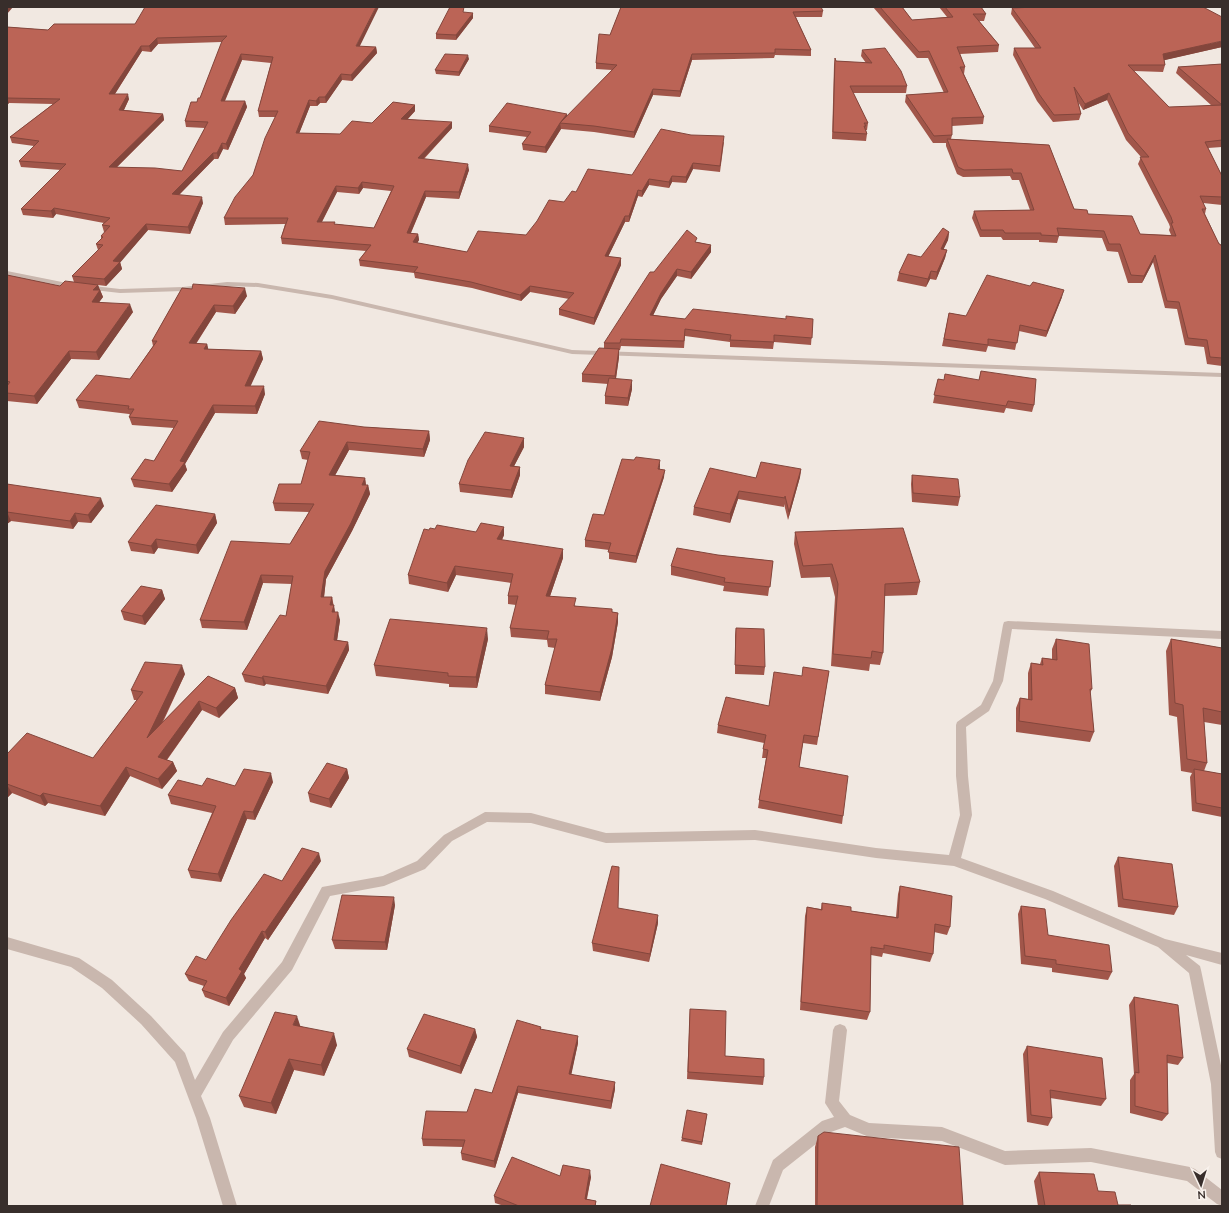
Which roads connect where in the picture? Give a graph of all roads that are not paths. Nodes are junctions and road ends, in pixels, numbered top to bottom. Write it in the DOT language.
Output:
graph roads {
  1 [pos="7,273"];
  2 [pos="1222,375"];
  3 [pos="1222,635"];
  4 [pos="954,861"];
  5 [pos="7,943"];
  6 [pos="1162,943"];
  7 [pos="1222,960"];
  8 [pos="840,1030"];
  9 [pos="194,1096"];
  10 [pos="845,1120"];
  11 [pos="1222,1152"];
  12 [pos="1222,1199"];
  13 [pos="230,1206"];
  14 [pos="762,1206"];
  1 -- 2 [label="street"];
  3 -- 4 [label="street"];
  4 -- 6 [label="street"];
  4 -- 9 [label="street"];
  5 -- 9 [label="street"];
  6 -- 7 [label="street"];
  6 -- 11 [label="street"];
  8 -- 10 [label="street"];
  9 -- 13 [label="street"];
  10 -- 12 [label="street"];
  10 -- 14 [label="street"];
}
